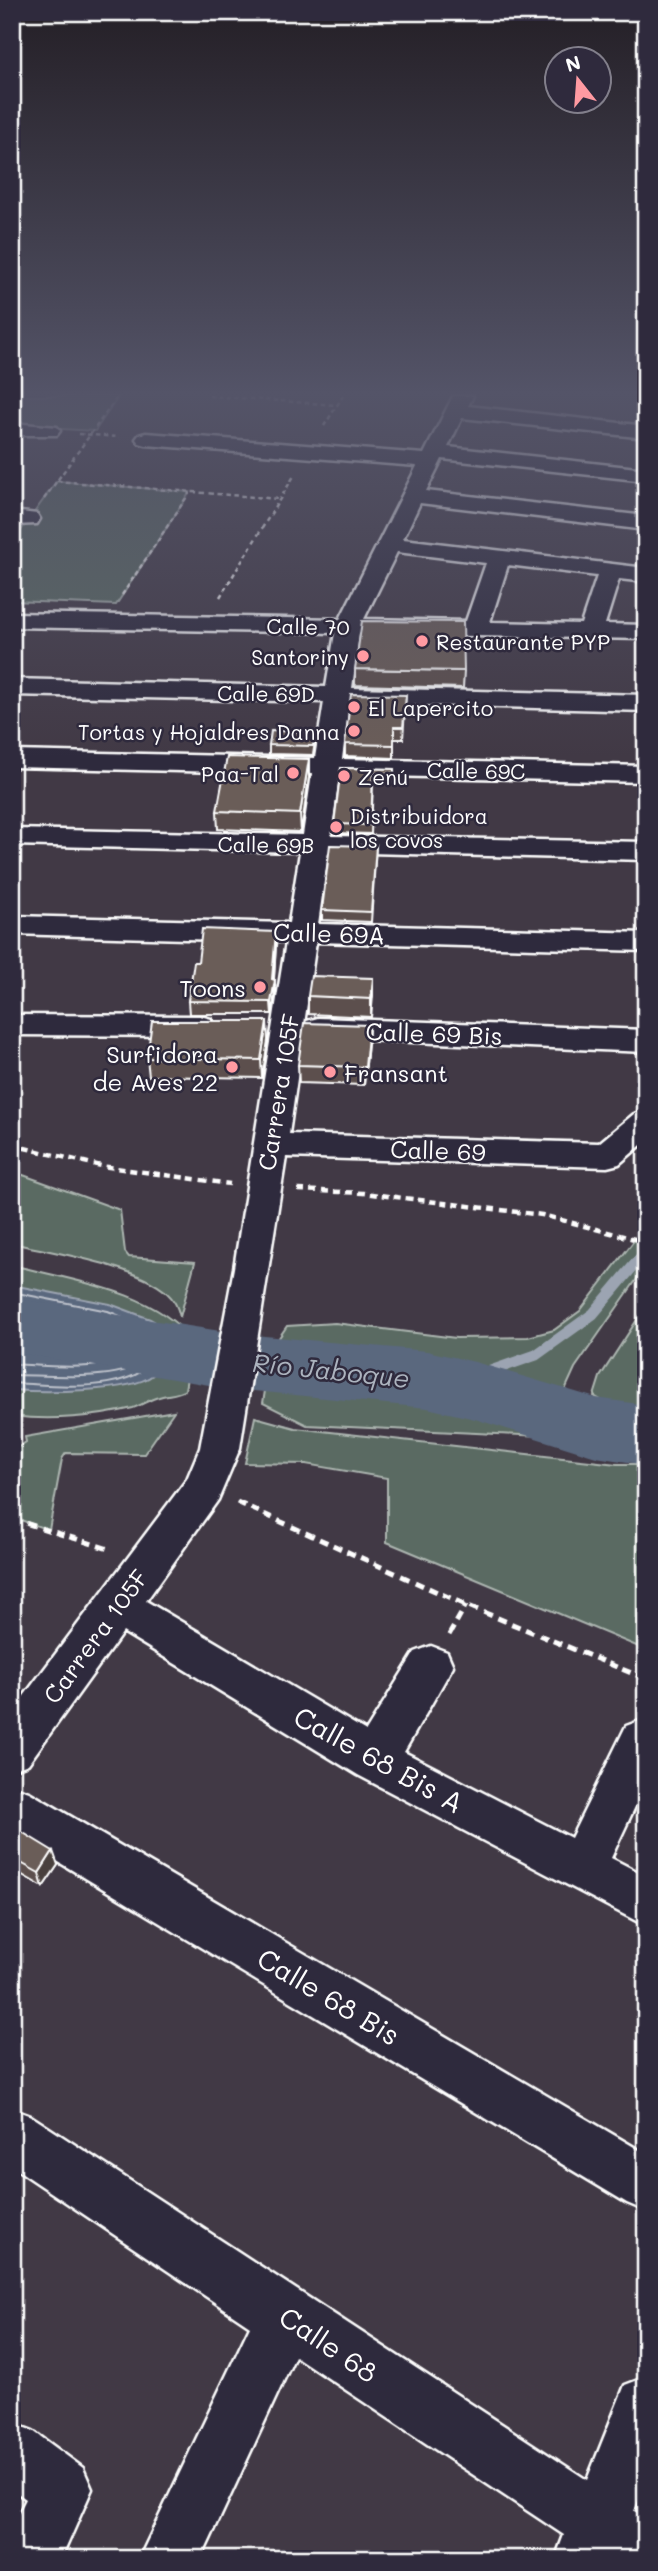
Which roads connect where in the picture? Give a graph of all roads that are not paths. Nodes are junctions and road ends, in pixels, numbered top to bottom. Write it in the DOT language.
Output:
graph roads {
  1 [pos="403,516"];
  2 [pos="585,516"];
  3 [pos="646,523"];
  4 [pos="389,544"];
  5 [pos="499,557"];
  6 [pos="610,571"];
  7 [pos="646,575"];
  8 [pos="12,620"];
  9 [pos="348,627"];
  10 [pos="476,629"];
  11 [pos="591,631"];
  12 [pos="646,632"];
  13 [pos="12,687"];
  14 [pos="337,695"];
  15 [pos="646,702"];
  16 [pos="12,759"];
  17 [pos="327,766"];
  18 [pos="646,774"];
  19 [pos="12,838"];
  20 [pos="315,846"];
  21 [pos="646,851"];
  22 [pos="12,925"];
  23 [pos="302,933"];
  24 [pos="646,942"];
  25 [pos="12,1024"];
  26 [pos="260,1027"];
  27 [pos="646,1041"];
  28 [pos="646,1122"];
  29 [pos="270,1145"];
  30 [pos="117,1606"];
  31 [pos="431,1666"];
  32 [pos="642,1741"];
  33 [pos="12,1749"];
  34 [pos="374,1760"];
  35 [pos="12,1808"];
  36 [pos="582,1867"];
  37 [pos="646,1902"];
  38 [pos="12,2136"];
  39 [pos="646,2184"];
  40 [pos="285,2315"];
  41 [pos="646,2406"];
  42 [pos="12,2452"];
  43 [pos="62,2489"];
  44 [pos="610,2545"];
  45 [pos="29,2559"];
  46 [pos="169,2559"];
  1 -- 4 [label="street, Carrera 105F"];
  2 -- 3 [label="street"];
  4 -- 5 [label="street"];
  4 -- 9 [label="street, Carrera 105F"];
  5 -- 6 [label="street"];
  5 -- 10 [label="street"];
  6 -- 7 [label="street"];
  6 -- 11 [label="street"];
  8 -- 9 [label="street, Calle 70"];
  9 -- 10 [label="street, Calle 70"];
  9 -- 14 [label="street, Carrera 105F"];
  10 -- 11 [label="street, Calle 70"];
  11 -- 12 [label="street, Calle 70"];
  13 -- 14 [label="street, Calle 69D"];
  14 -- 15 [label="street, Calle 69D"];
  14 -- 17 [label="street, Carrera 105F"];
  16 -- 17 [label="street, Calle 69C"];
  17 -- 18 [label="street, Calle 69C"];
  17 -- 20 [label="street, Carrera 105F"];
  19 -- 20 [label="street, Calle 69B"];
  20 -- 21 [label="street, Calle 69B"];
  20 -- 23 [label="street, Carrera 105F"];
  22 -- 23 [label="street, Calle 69A"];
  23 -- 24 [label="street, Calle 69A"];
  23 -- 26 [label="street, Carrera 105F"];
  25 -- 26 [label="street, Calle 69 Bis"];
  26 -- 27 [label="street, Calle 69 Bis"];
  26 -- 29 [label="street, Carrera 105F"];
  28 -- 29 [label="street, Calle 69"];
  29 -- 30 [label="street, Carrera 105F"];
  30 -- 33 [label="street, Carrera 105F"];
  30 -- 34 [label="street, Calle 68 Bis A"];
  31 -- 34 [label="street"];
  32 -- 36 [label="street"];
  34 -- 36 [label="street, Calle 68 Bis A"];
  35 -- 39 [label="street, Calle 68 Bis"];
  36 -- 37 [label="street, Calle 68 Bis A"];
  38 -- 40 [label="street, Calle 68"];
  40 -- 44 [label="street, Calle 68"];
  40 -- 46 [label="street"];
  41 -- 44 [label="street"];
  42 -- 43 [label="street"];
  43 -- 45 [label="street"];
}
